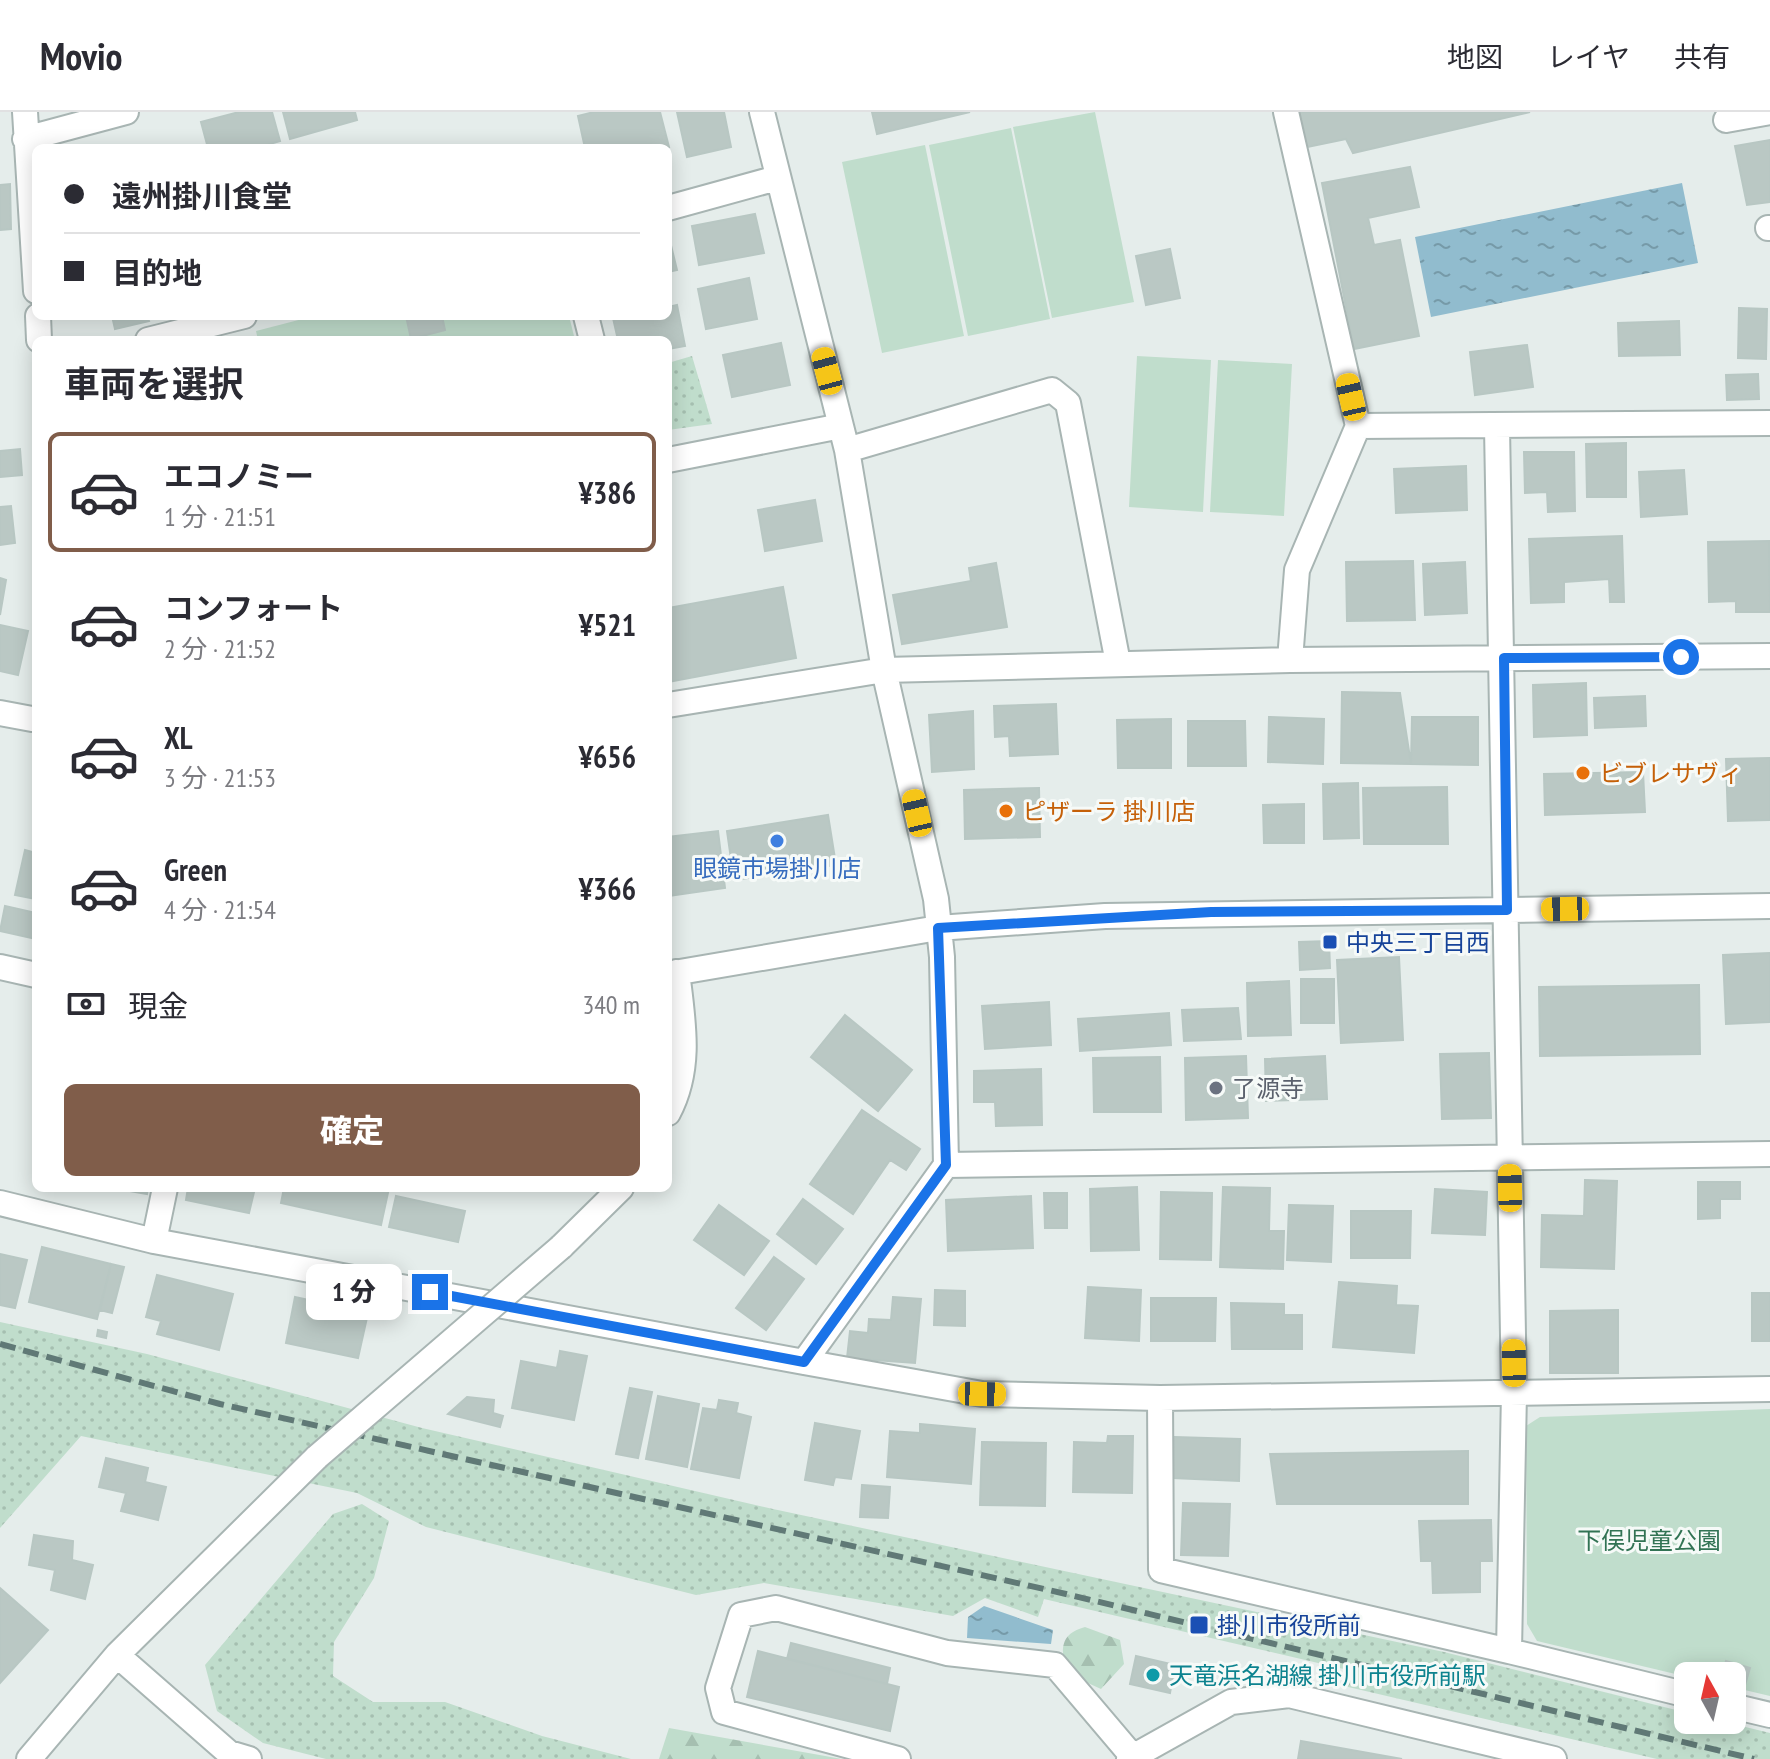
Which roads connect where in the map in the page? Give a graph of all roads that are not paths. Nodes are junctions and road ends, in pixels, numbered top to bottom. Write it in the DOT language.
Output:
graph roads {
  1 [pos="25,112"];
  2 [pos="126,112"];
  3 [pos="762,112"];
  4 [pos="1286,112"];
  5 [pos="1770,112"];
  6 [pos="1726,120"];
  7 [pos="25,139"];
  8 [pos="777,178"];
  9 [pos="672,207"];
  10 [pos="32,236"];
  11 [pos="228,320"];
  12 [pos="164,336"];
  13 [pos="1770,423"];
  14 [pos="841,426"];
  15 [pos="1358,426"];
  16 [pos="1497,427"];
  17 [pos="847,450"];
  18 [pos="672,459"];
  19 [pos="1770,656"];
  20 [pos="1504,658"];
  21 [pos="1290,660"];
  22 [pos="1118,663"];
  23 [pos="884,670"];
  24 [pos="672,704"];
  25 [pos="32,712"];
  26 [pos="0,713"];
  27 [pos="1770,906"];
  28 [pos="1507,910"];
  29 [pos="938,928"];
  30 [pos="0,967"];
  31 [pos="673,973"];
  32 [pos="32,974"];
  33 [pos="672,1103"];
  34 [pos="1770,1154"];
  35 [pos="1510,1158"];
  36 [pos="946,1165"];
  37 [pos="164,1192"];
  38 [pos="617,1192"];
  39 [pos="0,1203"];
  40 [pos="154,1241"];
  41 [pos="804,1362"];
  42 [pos="1770,1389"];
  43 [pos="1514,1392"];
  44 [pos="1160,1398"];
  45 [pos="1509,1651"];
  46 [pos="117,1655"];
  47 [pos="1674,1692"];
  48 [pos="1746,1709"];
  49 [pos="1770,1715"];
  50 [pos="1131,1758"];
  51 [pos="29,1759"];
  52 [pos="249,1759"];
  53 [pos="898,1759"];
  54 [pos="1554,1759"];
  1 -- 7 [label="street"];
  2 -- 7 [label="street"];
  3 -- 8 [label="street"];
  4 -- 15 [label="street"];
  5 -- 6 [label="street"];
  7 -- 10 [label="street"];
  8 -- 9 [label="street"];
  8 -- 14 [label="street"];
  11 -- 12 [label="street"];
  13 -- 16 [label="street"];
  14 -- 17 [label="street"];
  14 -- 18 [label="street"];
  15 -- 16 [label="street"];
  15 -- 21 [label="street"];
  16 -- 20 [label="street"];
  17 -- 22 [label="street"];
  17 -- 23 [label="street"];
  19 -- 20 [label="street"];
  20 -- 21 [label="street"];
  20 -- 28 [label="street"];
  21 -- 22 [label="street"];
  22 -- 23 [label="street"];
  23 -- 24 [label="street"];
  23 -- 29 [label="street"];
  25 -- 26 [label="street"];
  27 -- 28 [label="street"];
  28 -- 29 [label="street"];
  28 -- 35 [label="street"];
  29 -- 31 [label="street"];
  29 -- 36 [label="street"];
  30 -- 32 [label="street"];
  31 -- 33 [label="street"];
  34 -- 35 [label="street"];
  35 -- 36 [label="street"];
  35 -- 43 [label="street"];
  36 -- 41 [label="street"];
  37 -- 40 [label="street"];
  38 -- 46 [label="street, bridge"];
  39 -- 40 [label="street"];
  40 -- 41 [label="street"];
  41 -- 44 [label="street"];
  42 -- 43 [label="street"];
  43 -- 44 [label="street"];
  43 -- 45 [label="street"];
  44 -- 45 [label="street"];
  45 -- 47 [label="street"];
  46 -- 51 [label="street"];
  46 -- 52 [label="street"];
  48 -- 49 [label="street"];
  50 -- 53 [label="street"];
  50 -- 54 [label="street"];
}
